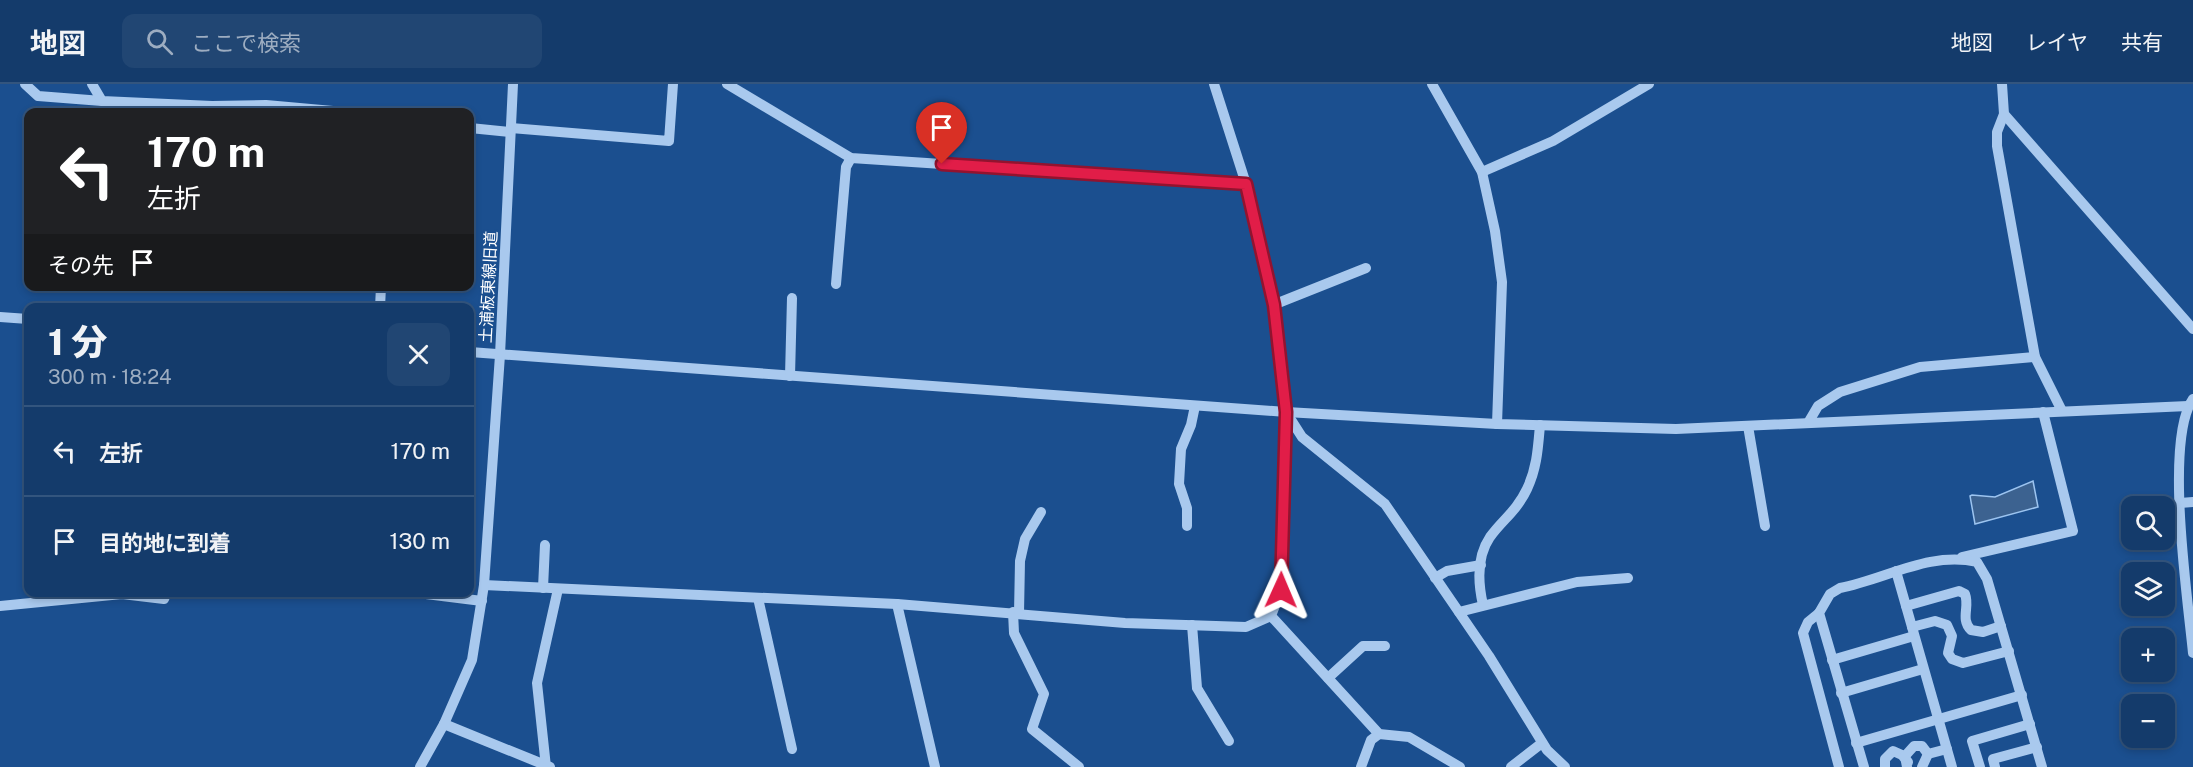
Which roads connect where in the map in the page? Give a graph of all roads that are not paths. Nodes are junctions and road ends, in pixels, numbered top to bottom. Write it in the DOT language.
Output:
graph roads {
  1 [pos="25,84"];
  2 [pos="92,84"];
  3 [pos="513,84"];
  4 [pos="673,84"];
  5 [pos="727,84"];
  6 [pos="1432,84"];
  7 [pos="1649,84"];
  8 [pos="2002,84"];
  9 [pos="1217,86"];
  10 [pos="102,101"];
  11 [pos="299,108"];
  12 [pos="2004,114"];
  13 [pos="474,128"];
  14 [pos="510,130"];
  15 [pos="851,159"];
  16 [pos="1482,172"];
  17 [pos="1246,184"];
  18 [pos="1366,268"];
  19 [pos="836,284"];
  20 [pos="792,298"];
  21 [pos="1274,305"];
  22 [pos="0,317"];
  23 [pos="24,320"];
  24 [pos="2193,329"];
  25 [pos="474,352"];
  26 [pos="500,355"];
  27 [pos="2035,357"];
  28 [pos="790,376"];
  29 [pos="2190,403"];
  30 [pos="1195,405"];
  31 [pos="2062,411"];
  32 [pos="1286,412"];
  33 [pos="2043,412"];
  34 [pos="1808,423"];
  35 [pos="1497,424"];
  36 [pos="1540,425"];
  37 [pos="1748,426"];
  38 [pos="2193,502"];
  39 [pos="2180,503"];
  40 [pos="1041,512"];
  41 [pos="1186,526"];
  42 [pos="1765,526"];
  43 [pos="545,545"];
  44 [pos="1959,557"];
  45 [pos="1481,566"];
  46 [pos="1896,572"];
  47 [pos="1436,578"];
  48 [pos="1628,578"];
  49 [pos="484,585"];
  50 [pos="543,588"];
  51 [pos="558,589"];
  52 [pos="92,597"];
  53 [pos="147,597"];
  54 [pos="165,597"];
  55 [pos="450,597"];
  56 [pos="758,598"];
  57 [pos="482,601"];
  58 [pos="897,604"];
  59 [pos="1483,605"];
  60 [pos="0,606"];
  61 [pos="1906,606"];
  62 [pos="1459,612"];
  63 [pos="1016,613"];
  64 [pos="1819,613"];
  65 [pos="1271,616"];
  66 [pos="1192,625"];
  67 [pos="2001,626"];
  68 [pos="1913,632"];
  69 [pos="1385,646"];
  70 [pos="2008,651"];
  71 [pos="2193,653"];
  72 [pos="1832,660"];
  73 [pos="1923,669"];
  74 [pos="1328,678"];
  75 [pos="1841,693"];
  76 [pos="2022,695"];
  77 [pos="1938,719"];
  78 [pos="444,724"];
  79 [pos="2030,724"];
  80 [pos="1379,734"];
  81 [pos="1887,734"];
  82 [pos="1229,741"];
  83 [pos="1542,743"];
  84 [pos="1857,743"];
  85 [pos="2037,747"];
  86 [pos="792,749"];
  87 [pos="1947,749"];
  88 [pos="1893,751"];
  89 [pos="1929,754"];
  90 [pos="1909,765"];
  91 [pos="547,766"];
  92 [pos="420,767"];
  93 [pos="935,767"];
  94 [pos="1078,767"];
  95 [pos="1361,767"];
  96 [pos="1460,767"];
  97 [pos="1511,767"];
  98 [pos="1564,767"];
  99 [pos="1839,767"];
  100 [pos="1864,767"];
  101 [pos="1885,767"];
  102 [pos="1922,767"];
  103 [pos="1952,767"];
  104 [pos="1980,767"];
  105 [pos="1995,767"];
  106 [pos="2042,767"];
  1 -- 10 [label="street"];
  2 -- 10 [label="street"];
  3 -- 14 [label="street, 土浦板東線旧道"];
  4 -- 14 [label="street"];
  5 -- 15 [label="street"];
  6 -- 16 [label="street"];
  7 -- 16 [label="street"];
  8 -- 12 [label="street"];
  9 -- 17 [label="street"];
  10 -- 11 [label="street"];
  12 -- 24 [label="street"];
  12 -- 27 [label="street"];
  13 -- 14 [label="street"];
  14 -- 26 [label="street, 土浦板東線旧道"];
  15 -- 17 [label="street"];
  15 -- 19 [label="street"];
  16 -- 35 [label="street"];
  17 -- 21 [label="street"];
  18 -- 21 [label="street"];
  20 -- 28 [label="street"];
  21 -- 32 [label="street"];
  22 -- 23 [label="street"];
  25 -- 26 [label="street"];
  26 -- 28 [label="street"];
  26 -- 49 [label="street, 土浦板東線旧道"];
  27 -- 31 [label="street"];
  27 -- 34 [label="street"];
  28 -- 30 [label="street"];
  29 -- 31 [label="street"];
  29 -- 39 [label="street"];
  30 -- 32 [label="street"];
  30 -- 41 [label="street"];
  31 -- 33 [label="street"];
  32 -- 35 [label="street"];
  32 -- 47 [label="street"];
  32 -- 65 [label="street"];
  33 -- 34 [label="street"];
  33 -- 44 [label="street"];
  34 -- 37 [label="street"];
  35 -- 36 [label="street"];
  36 -- 37 [label="street"];
  36 -- 45 [label="street"];
  37 -- 42 [label="street"];
  38 -- 39 [label="street"];
  39 -- 71 [label="street"];
  40 -- 63 [label="street"];
  43 -- 50 [label="street"];
  44 -- 46 [label="street"];
  44 -- 67 [label="street"];
  45 -- 47 [label="street"];
  45 -- 59 [label="street"];
  46 -- 61 [label="street"];
  46 -- 64 [label="street"];
  47 -- 62 [label="street"];
  48 -- 59 [label="street"];
  49 -- 50 [label="street"];
  49 -- 57 [label="street, 土浦板東線旧道"];
  50 -- 51 [label="street"];
  51 -- 56 [label="street"];
  51 -- 91 [label="street"];
  52 -- 60 [label="street"];
  53 -- 54 [label="street"];
  55 -- 57 [label="street"];
  56 -- 58 [label="street"];
  56 -- 86 [label="street"];
  57 -- 78 [label="street, 土浦板東線旧道"];
  58 -- 63 [label="street"];
  58 -- 93 [label="street"];
  59 -- 62 [label="street"];
  61 -- 67 [label="street"];
  61 -- 68 [label="street"];
  62 -- 83 [label="street"];
  63 -- 66 [label="street"];
  63 -- 94 [label="street"];
  64 -- 72 [label="street"];
  64 -- 99 [label="street"];
  65 -- 66 [label="street"];
  65 -- 74 [label="street"];
  66 -- 82 [label="street"];
  67 -- 70 [label="street"];
  68 -- 70 [label="street"];
  68 -- 72 [label="street"];
  68 -- 73 [label="street"];
  69 -- 74 [label="street"];
  70 -- 76 [label="street"];
  72 -- 75 [label="street"];
  73 -- 75 [label="street"];
  73 -- 77 [label="street"];
  74 -- 80 [label="street"];
  75 -- 84 [label="street"];
  76 -- 77 [label="street"];
  76 -- 79 [label="street"];
  77 -- 81 [label="street"];
  77 -- 87 [label="street"];
  78 -- 91 [label="street"];
  78 -- 92 [label="street, 土浦板東線旧道"];
  79 -- 85 [label="street"];
  79 -- 104 [label="street"];
  80 -- 95 [label="street"];
  80 -- 96 [label="street"];
  81 -- 84 [label="street"];
  81 -- 88 [label="street"];
  83 -- 97 [label="street"];
  83 -- 98 [label="street"];
  84 -- 100 [label="street"];
  85 -- 105 [label="street"];
  85 -- 106 [label="street"];
  87 -- 89 [label="street"];
  87 -- 103 [label="street"];
  88 -- 90 [label="street"];
  88 -- 101 [label="street"];
  89 -- 90 [label="street"];
  89 -- 102 [label="street"];
}
